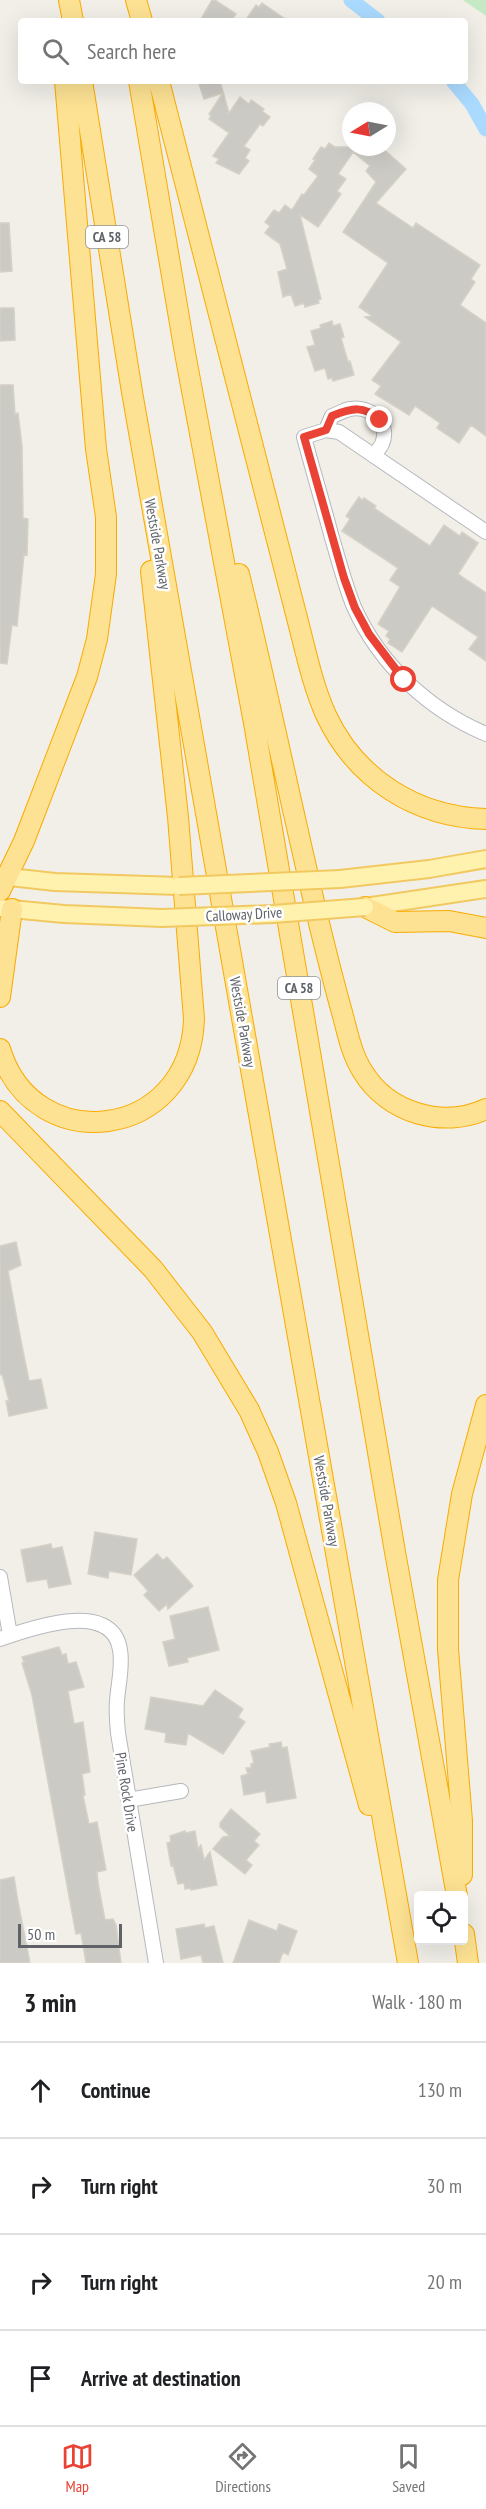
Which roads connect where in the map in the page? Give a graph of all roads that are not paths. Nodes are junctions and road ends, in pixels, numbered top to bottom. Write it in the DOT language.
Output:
graph roads {
  1 [pos="61,0"];
  2 [pos="69,0"];
  3 [pos="125,0"];
  4 [pos="136,0"];
  5 [pos="61,18"];
  6 [pos="72,18"];
  7 [pos="128,18"];
  8 [pos="141,18"];
  9 [pos="65,84"];
  10 [pos="82,84"];
  11 [pos="140,84"];
  12 [pos="160,84"];
  13 [pos="185,353"];
  14 [pos="132,392"];
  15 [pos="326,430"];
  16 [pos="374,456"];
  17 [pos="486,532"];
  18 [pos="486,734"];
  19 [pos="486,819"];
  20 [pos="486,859"];
  21 [pos="2,881"];
  22 [pos="486,889"];
  23 [pos="364,907"];
  24 [pos="6,909"];
  25 [pos="486,928"];
  26 [pos="0,997"];
  27 [pos="0,1049"];
  28 [pos="486,1109"];
  29 [pos="0,1112"];
  30 [pos="486,1405"];
  31 [pos="0,1576"];
  32 [pos="5,1637"];
  33 [pos="181,1791"];
  34 [pos="128,1800"];
  35 [pos="456,1891"];
  36 [pos="463,1891"];
  37 [pos="400,1920"];
  38 [pos="466,1945"];
  39 [pos="156,1963"];
  40 [pos="408,1963"];
  41 [pos="468,1963"];
  1 -- 5 [label="highway"];
  2 -- 6 [label="highway"];
  3 -- 7 [label="highway"];
  4 -- 8 [label="highway"];
  9 -- 21 [label="highway"];
  10 -- 14 [label="highway, Westside Parkway / CA 58"];
  11 -- 13 [label="highway, CA 58"];
  12 -- 19 [label="highway"];
  13 -- 28 [label="highway"];
  13 -- 35 [label="highway, CA 58"];
  14 -- 27 [label="highway"];
  14 -- 37 [label="highway, Westside Parkway / CA 58"];
  15 -- 16 [label="street"];
  15 -- 16 [label="street"];
  15 -- 18 [label="street"];
  16 -- 17 [label="street"];
  20 -- 21 [label="main road, Calloway Drive, bridge"];
  22 -- 23 [label="main road, Calloway Drive"];
  23 -- 24 [label="main road, Calloway Drive, bridge"];
  23 -- 25 [label="highway"];
  24 -- 26 [label="highway"];
  29 -- 37 [label="highway"];
  30 -- 36 [label="highway"];
  31 -- 32 [label="street"];
  32 -- 34 [label="street, Pine Rock Drive"];
  33 -- 34 [label="street"];
  34 -- 39 [label="street, Pine Rock Drive"];
  37 -- 40 [label="highway, Westside Parkway / CA 58"];
  38 -- 41 [label="highway"];
}
